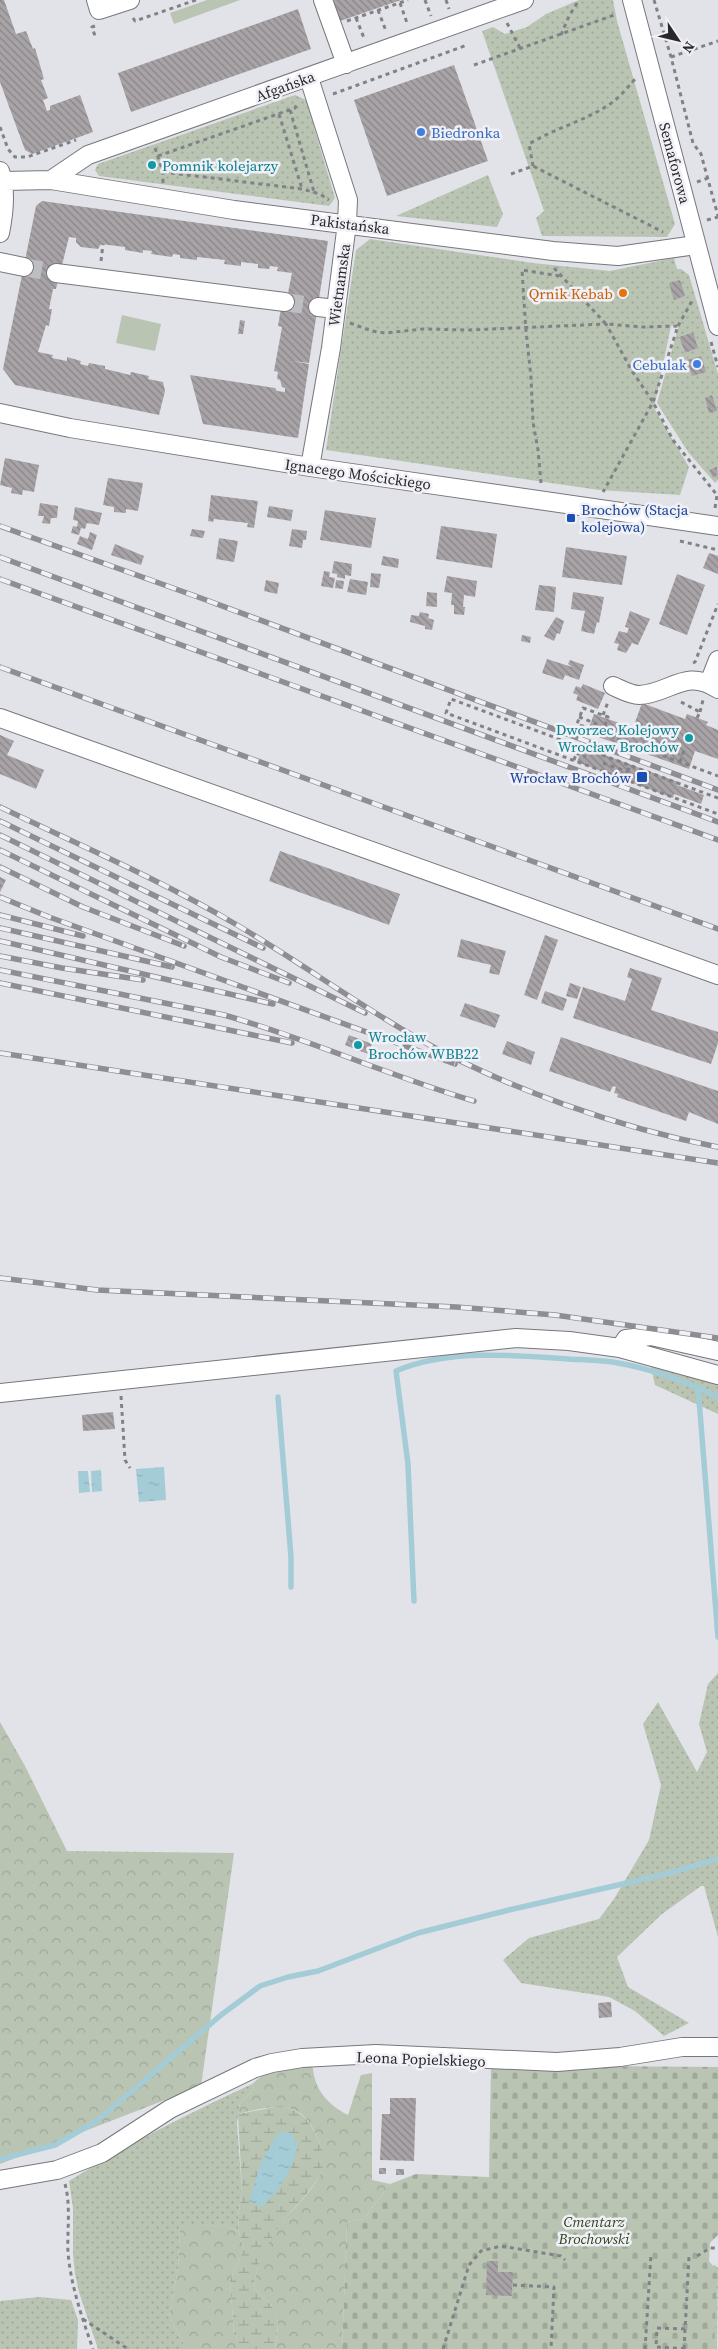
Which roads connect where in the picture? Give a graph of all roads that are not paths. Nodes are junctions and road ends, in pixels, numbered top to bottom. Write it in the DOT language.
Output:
graph roads {
  1 [pos="96,0"];
  2 [pos="130,0"];
  3 [pos="323,0"];
  4 [pos="524,0"];
  5 [pos="633,4"];
  6 [pos="346,64"];
  7 [pos="311,86"];
  8 [pos="2,176"];
  9 [pos="51,180"];
  10 [pos="347,223"];
  11 [pos="0,233"];
  12 [pos="696,245"];
  13 [pos="0,262"];
  14 [pos="24,267"];
  15 [pos="56,273"];
  16 [pos="714,291"];
  17 [pos="285,302"];
  18 [pos="318,306"];
  19 [pos="335,314"];
  20 [pos="718,326"];
  21 [pos="0,413"];
  22 [pos="310,467"];
  23 [pos="716,520"];
  24 [pos="718,660"];
  25 [pos="613,686"];
  26 [pos="713,686"];
  27 [pos="0,718"];
  28 [pos="718,975"];
  29 [pos="620,1348"];
  30 [pos="718,1351"];
  31 [pos="718,1375"];
  32 [pos="0,1393"];
  33 [pos="718,2047"];
  34 [pos="0,2180"];
  1 -- 2 [label="street"];
  3 -- 6 [label="street"];
  4 -- 6 [label="street, Afgańska"];
  5 -- 12 [label="street, Semaforowa"];
  6 -- 7 [label="street, Afgańska"];
  7 -- 9 [label="street, Afgańska"];
  7 -- 10 [label="street, Wietnamska"];
  8 -- 9 [label="street, Pakistańska"];
  8 -- 11 [label="street"];
  9 -- 10 [label="street, Pakistańska"];
  10 -- 12 [label="street, Pakistańska"];
  10 -- 19 [label="street, Wietnamska"];
  12 -- 16 [label="street, Semaforowa"];
  13 -- 14 [label="street"];
  15 -- 17 [label="street"];
  16 -- 20 [label="street, Semaforowa"];
  18 -- 19 [label="street"];
  19 -- 22 [label="street, Wietnamska"];
  21 -- 22 [label="street, Ignacego Mościckiego"];
  22 -- 23 [label="street, Ignacego Mościckiego"];
  24 -- 26 [label="street"];
  25 -- 26 [label="street"];
  27 -- 28 [label="street"];
  29 -- 30 [label="street"];
  29 -- 31 [label="street"];
  29 -- 32 [label="street"];
  33 -- 34 [label="street, Leona Popielskiego"];
}
